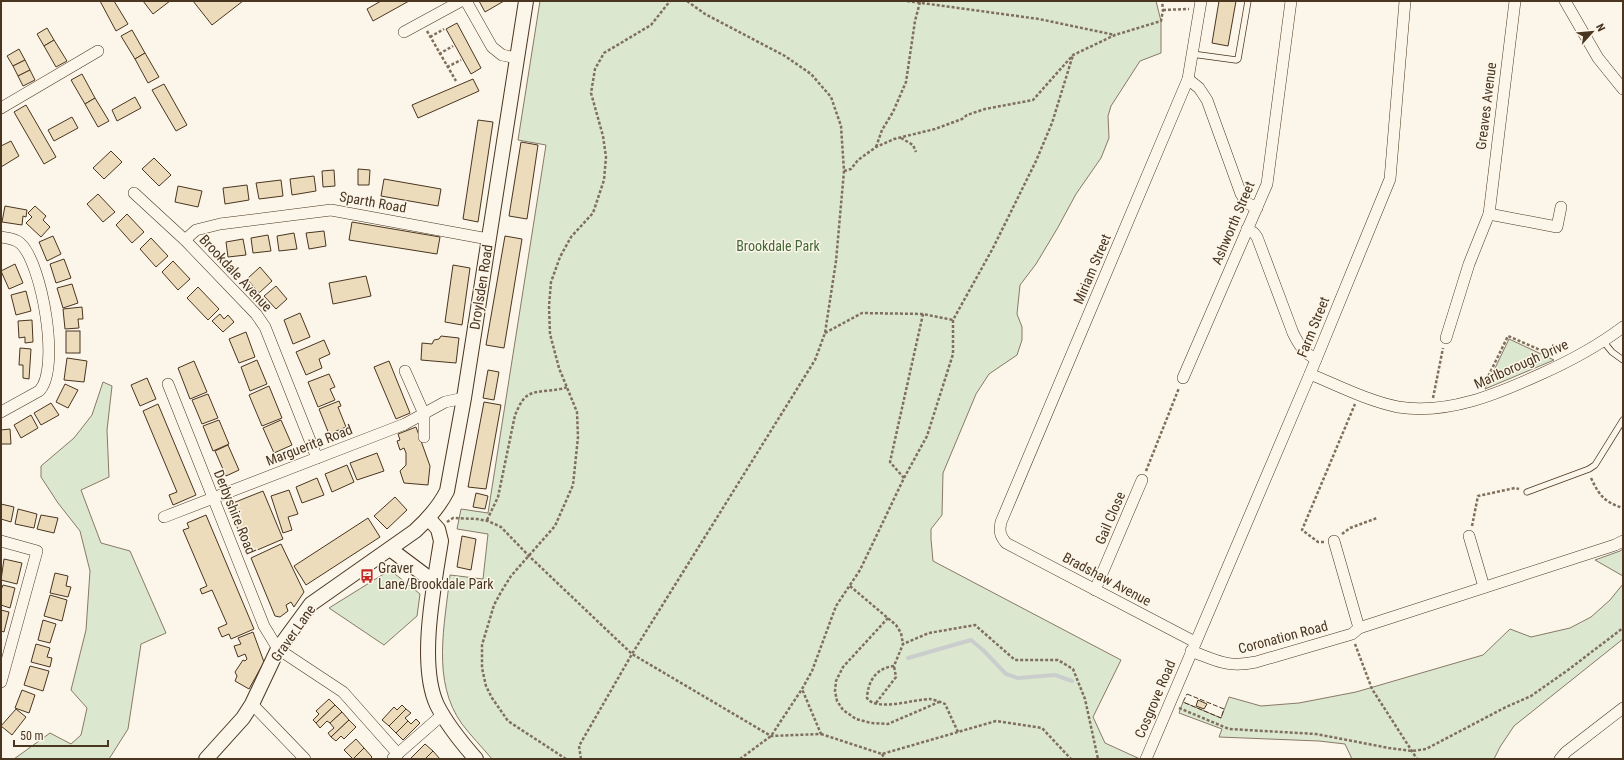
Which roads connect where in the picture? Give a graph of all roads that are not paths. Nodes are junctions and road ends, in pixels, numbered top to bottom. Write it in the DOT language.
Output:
graph roads {
  1 [pos="461,1"];
  2 [pos="466,1"];
  3 [pos="526,1"];
  4 [pos="1248,1"];
  5 [pos="1291,1"];
  6 [pos="1405,1"];
  7 [pos="1515,1"];
  8 [pos="1565,1"];
  9 [pos="1200,5"];
  10 [pos="404,32"];
  11 [pos="98,51"];
  12 [pos="1192,54"];
  13 [pos="516,58"];
  14 [pos="1188,79"];
  15 [pos="1623,89"];
  16 [pos="1,108"];
  17 [pos="134,193"];
  18 [pos="1561,207"];
  19 [pos="1257,208"];
  20 [pos="1488,214"];
  21 [pos="1247,229"];
  22 [pos="1,237"];
  23 [pos="488,239"];
  24 [pos="185,240"];
  25 [pos="1623,327"];
  26 [pos="1446,338"];
  27 [pos="1603,341"];
  28 [pos="1316,359"];
  29 [pos="1623,360"];
  30 [pos="405,371"];
  31 [pos="1310,374"];
  32 [pos="1183,378"];
  33 [pos="168,384"];
  34 [pos="464,398"];
  35 [pos="1,412"];
  36 [pos="424,414"];
  37 [pos="1623,420"];
  38 [pos="424,437"];
  39 [pos="317,458"];
  40 [pos="1142,480"];
  41 [pos="1527,492"];
  42 [pos="213,499"];
  43 [pos="164,517"];
  44 [pos="433,524"];
  45 [pos="1469,536"];
  46 [pos="1,541"];
  47 [pos="1334,541"];
  48 [pos="1623,541"];
  49 [pos="1006,543"];
  50 [pos="390,549"];
  51 [pos="434,582"];
  52 [pos="1484,586"];
  53 [pos="1095,590"];
  54 [pos="1356,631"];
  55 [pos="1193,646"];
  56 [pos="278,649"];
  57 [pos="1,682"];
  58 [pos="252,704"];
  59 [pos="1623,708"];
  60 [pos="442,715"];
  61 [pos="396,756"];
  62 [pos="206,759"];
  63 [pos="305,759"];
  64 [pos="476,759"];
  65 [pos="1146,759"];
  66 [pos="1560,759"];
  1 -- 10 [label="street"];
  2 -- 13 [label="street"];
  3 -- 13 [label="street, Droylsden Road"];
  4 -- 12 [label="lane"];
  5 -- 19 [label="street, Ashworth Street"];
  6 -- 28 [label="street, Farm Street"];
  7 -- 20 [label="street, Greaves Avenue"];
  8 -- 15 [label="street"];
  9 -- 12 [label="street, Miriam Street"];
  11 -- 16 [label="street"];
  12 -- 14 [label="street, Miriam Street"];
  13 -- 23 [label="street, Droylsden Road"];
  14 -- 19 [label="street"];
  14 -- 49 [label="street, Miriam Street"];
  17 -- 24 [label="street, Brookdale Avenue"];
  18 -- 20 [label="street"];
  19 -- 21 [label="street, Ashworth Street"];
  20 -- 26 [label="street, Greaves Avenue"];
  21 -- 28 [label="street"];
  21 -- 32 [label="street, Ashworth Street"];
  22 -- 35 [label="street"];
  23 -- 24 [label="street, Sparth Road"];
  23 -- 34 [label="street, Droylsden Road"];
  24 -- 39 [label="street, Brookdale Avenue"];
  25 -- 27 [label="street, Marlborough Drive"];
  27 -- 29 [label="lane"];
  27 -- 31 [label="street, Marlborough Drive"];
  28 -- 31 [label="street, Farm Street"];
  30 -- 36 [label="street"];
  31 -- 55 [label="street, Farm Street"];
  33 -- 42 [label="street, Derbyshire Road"];
  34 -- 36 [label="street, Marguerita Road"];
  34 -- 44 [label="street, Droylsden Road"];
  36 -- 38 [label="street"];
  36 -- 39 [label="street, Marguerita Road"];
  37 -- 41 [label="lane"];
  39 -- 42 [label="street, Marguerita Road"];
  40 -- 53 [label="street, Gail Close"];
  42 -- 43 [label="street, Marguerita Road"];
  42 -- 56 [label="street, Derbyshire Road"];
  44 -- 50 [label="street, Droylsden Road"];
  44 -- 51 [label="street"];
  45 -- 52 [label="street"];
  46 -- 57 [label="street"];
  47 -- 54 [label="street"];
  48 -- 52 [label="street, Coronation Road"];
  49 -- 53 [label="street, Bradshaw Avenue"];
  50 -- 51 [label="street"];
  50 -- 56 [label="street, Graver Lane"];
  51 -- 60 [label="street"];
  52 -- 54 [label="street, Coronation Road"];
  53 -- 55 [label="street, Bradshaw Avenue"];
  54 -- 55 [label="street, Coronation Road"];
  55 -- 65 [label="street, Cosgrove Road"];
  56 -- 58 [label="street, Graver Lane"];
  56 -- 61 [label="street"];
  58 -- 62 [label="street, Graver Lane"];
  58 -- 63 [label="street"];
  59 -- 66 [label="street"];
  60 -- 61 [label="street"];
  60 -- 64 [label="street"];
}
